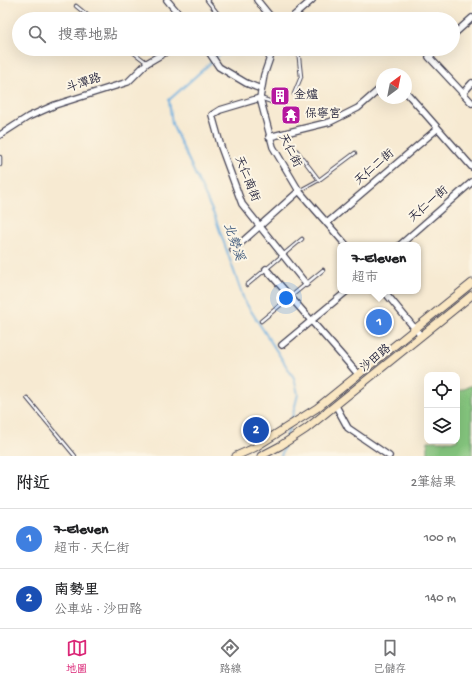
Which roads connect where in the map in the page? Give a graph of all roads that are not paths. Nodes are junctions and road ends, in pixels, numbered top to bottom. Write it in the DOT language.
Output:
graph roads {
  1 [pos="167,0"];
  2 [pos="207,0"];
  3 [pos="257,0"];
  4 [pos="312,0"];
  5 [pos="76,6"];
  6 [pos="83,12"];
  7 [pos="177,12"];
  8 [pos="216,12"];
  9 [pos="266,12"];
  10 [pos="298,12"];
  11 [pos="472,18"];
  12 [pos="460,29"];
  13 [pos="138,56"];
  14 [pos="159,56"];
  15 [pos="211,56"];
  16 [pos="271,56"];
  17 [pos="299,56"];
  18 [pos="430,56"];
  19 [pos="147,63"];
  20 [pos="472,84"];
  21 [pos="262,89"];
  22 [pos="376,92"];
  23 [pos="463,92"];
  24 [pos="294,94"];
  25 [pos="260,98"];
  26 [pos="412,99"];
  27 [pos="276,103"];
  28 [pos="472,103"];
  29 [pos="437,129"];
  30 [pos="0,135"];
  31 [pos="269,137"];
  32 [pos="297,151"];
  33 [pos="355,153"];
  34 [pos="0,157"];
  35 [pos="0,165"];
  36 [pos="472,167"];
  37 [pos="319,180"];
  38 [pos="472,182"];
  39 [pos="299,192"];
  40 [pos="327,223"];
  41 [pos="259,227"];
  42 [pos="302,239"];
  43 [pos="343,242"];
  44 [pos="403,242"];
  45 [pos="232,250"];
  46 [pos="283,255"];
  47 [pos="266,269"];
  48 [pos="323,270"];
  49 [pos="472,283"];
  50 [pos="306,284"];
  51 [pos="247,285"];
  52 [pos="344,294"];
  53 [pos="386,294"];
  54 [pos="472,296"];
  55 [pos="289,297"];
  56 [pos="261,321"];
  57 [pos="312,321"];
  58 [pos="415,329"];
  59 [pos="421,336"];
  60 [pos="282,345"];
  61 [pos="358,374"];
  62 [pos="27,398"];
  63 [pos="336,406"];
  64 [pos="254,448"];
  65 [pos="75,456"];
  66 [pos="236,456"];
  67 [pos="256,456"];
  68 [pos="261,456"];
  69 [pos="389,456"];
  1 -- 7 [label="street"];
  2 -- 8 [label="lane"];
  3 -- 9 [label="street"];
  4 -- 10 [label="street"];
  5 -- 6 [label="lane"];
  11 -- 12 [label="street"];
  13 -- 19 [label="lane"];
  14 -- 19 [label="street, 斗潭路"];
  15 -- 21 [label="street"];
  16 -- 21 [label="street, 天仁街"];
  17 -- 24 [label="lane"];
  18 -- 23 [label="street"];
  19 -- 30 [label="street, 斗潭路"];
  20 -- 23 [label="street"];
  21 -- 25 [label="street, 天仁街"];
  22 -- 31 [label="street"];
  23 -- 28 [label="street"];
  25 -- 27 [label="lane"];
  25 -- 31 [label="street, 天仁街"];
  25 -- 41 [label="street, 天仁南街"];
  26 -- 29 [label="street"];
  29 -- 36 [label="street"];
  29 -- 40 [label="street, 天仁二街"];
  31 -- 39 [label="street, 天仁街"];
  32 -- 37 [label="lane"];
  33 -- 37 [label="lane"];
  34 -- 35 [label="lane"];
  37 -- 39 [label="lane"];
  38 -- 44 [label="street, 天仁一街"];
  39 -- 40 [label="street, 天仁街"];
  39 -- 41 [label="street"];
  40 -- 43 [label="street, 天仁街"];
  41 -- 45 [label="street"];
  41 -- 46 [label="street, 天仁南街"];
  42 -- 46 [label="lane"];
  46 -- 47 [label="lane"];
  46 -- 50 [label="street, 天仁南街"];
  47 -- 51 [label="lane"];
  47 -- 55 [label="street"];
  48 -- 50 [label="lane"];
  49 -- 58 [label="street, 沙田路"];
  50 -- 55 [label="lane"];
  52 -- 57 [label="street"];
  53 -- 58 [label="street"];
  54 -- 59 [label="street, 沙田路"];
  55 -- 56 [label="lane"];
  55 -- 57 [label="street"];
  57 -- 60 [label="street"];
  57 -- 61 [label="street"];
  58 -- 59 [label="street"];
  58 -- 61 [label="street, 沙田路"];
  59 -- 63 [label="street, 沙田路"];
  61 -- 64 [label="street, 沙田路"];
  62 -- 65 [label="lane"];
  63 -- 68 [label="street, 沙田路"];
  63 -- 69 [label="street"];
  64 -- 66 [label="street"];
  64 -- 67 [label="street"];
}
